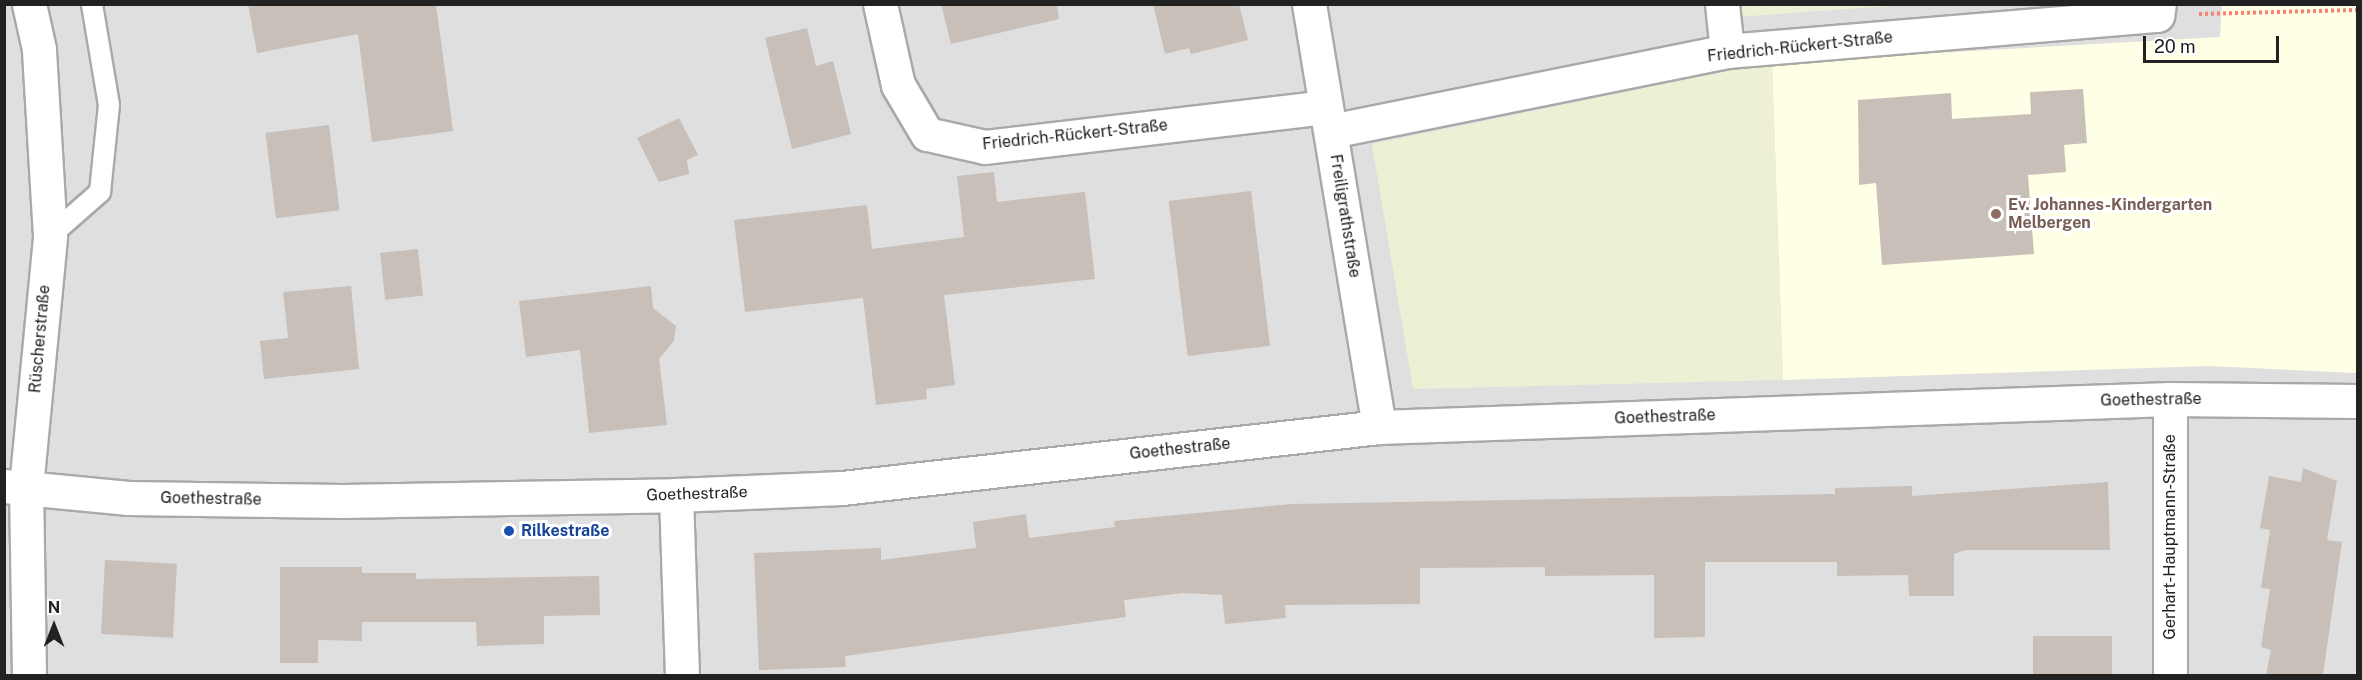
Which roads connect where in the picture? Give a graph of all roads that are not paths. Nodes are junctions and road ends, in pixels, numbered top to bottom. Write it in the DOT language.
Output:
graph roads {
  1 [pos="29,4"];
  2 [pos="92,4"];
  3 [pos="879,4"];
  4 [pos="1309,4"];
  5 [pos="1722,4"];
  6 [pos="2158,10"];
  7 [pos="1727,51"];
  8 [pos="1329,119"];
  9 [pos="50,236"];
  10 [pos="2170,399"];
  11 [pos="2358,401"];
  12 [pos="1379,427"];
  13 [pos="15,487"];
  14 [pos="676,495"];
  15 [pos="29,675"];
  16 [pos="682,675"];
  17 [pos="2170,675"];
  1 -- 9 [label="street, Rüscherstraße"];
  2 -- 9 [label="lane"];
  3 -- 8 [label="street, Friedrich-Rückert-Straße"];
  4 -- 8 [label="street, Freiligrathstraße"];
  5 -- 7 [label="street"];
  6 -- 7 [label="street, Friedrich-Rückert-Straße"];
  7 -- 8 [label="street, Friedrich-Rückert-Straße"];
  8 -- 12 [label="street, Freiligrathstraße"];
  9 -- 13 [label="street, Rüscherstraße"];
  10 -- 11 [label="street, Goethestraße"];
  10 -- 12 [label="street, Goethestraße"];
  10 -- 17 [label="street, Gerhart-Hauptmann-Straße"];
  12 -- 14 [label="street, Goethestraße"];
  13 -- 14 [label="street, Goethestraße"];
  13 -- 15 [label="street, Rüscherstraße"];
  14 -- 16 [label="street"];
}
